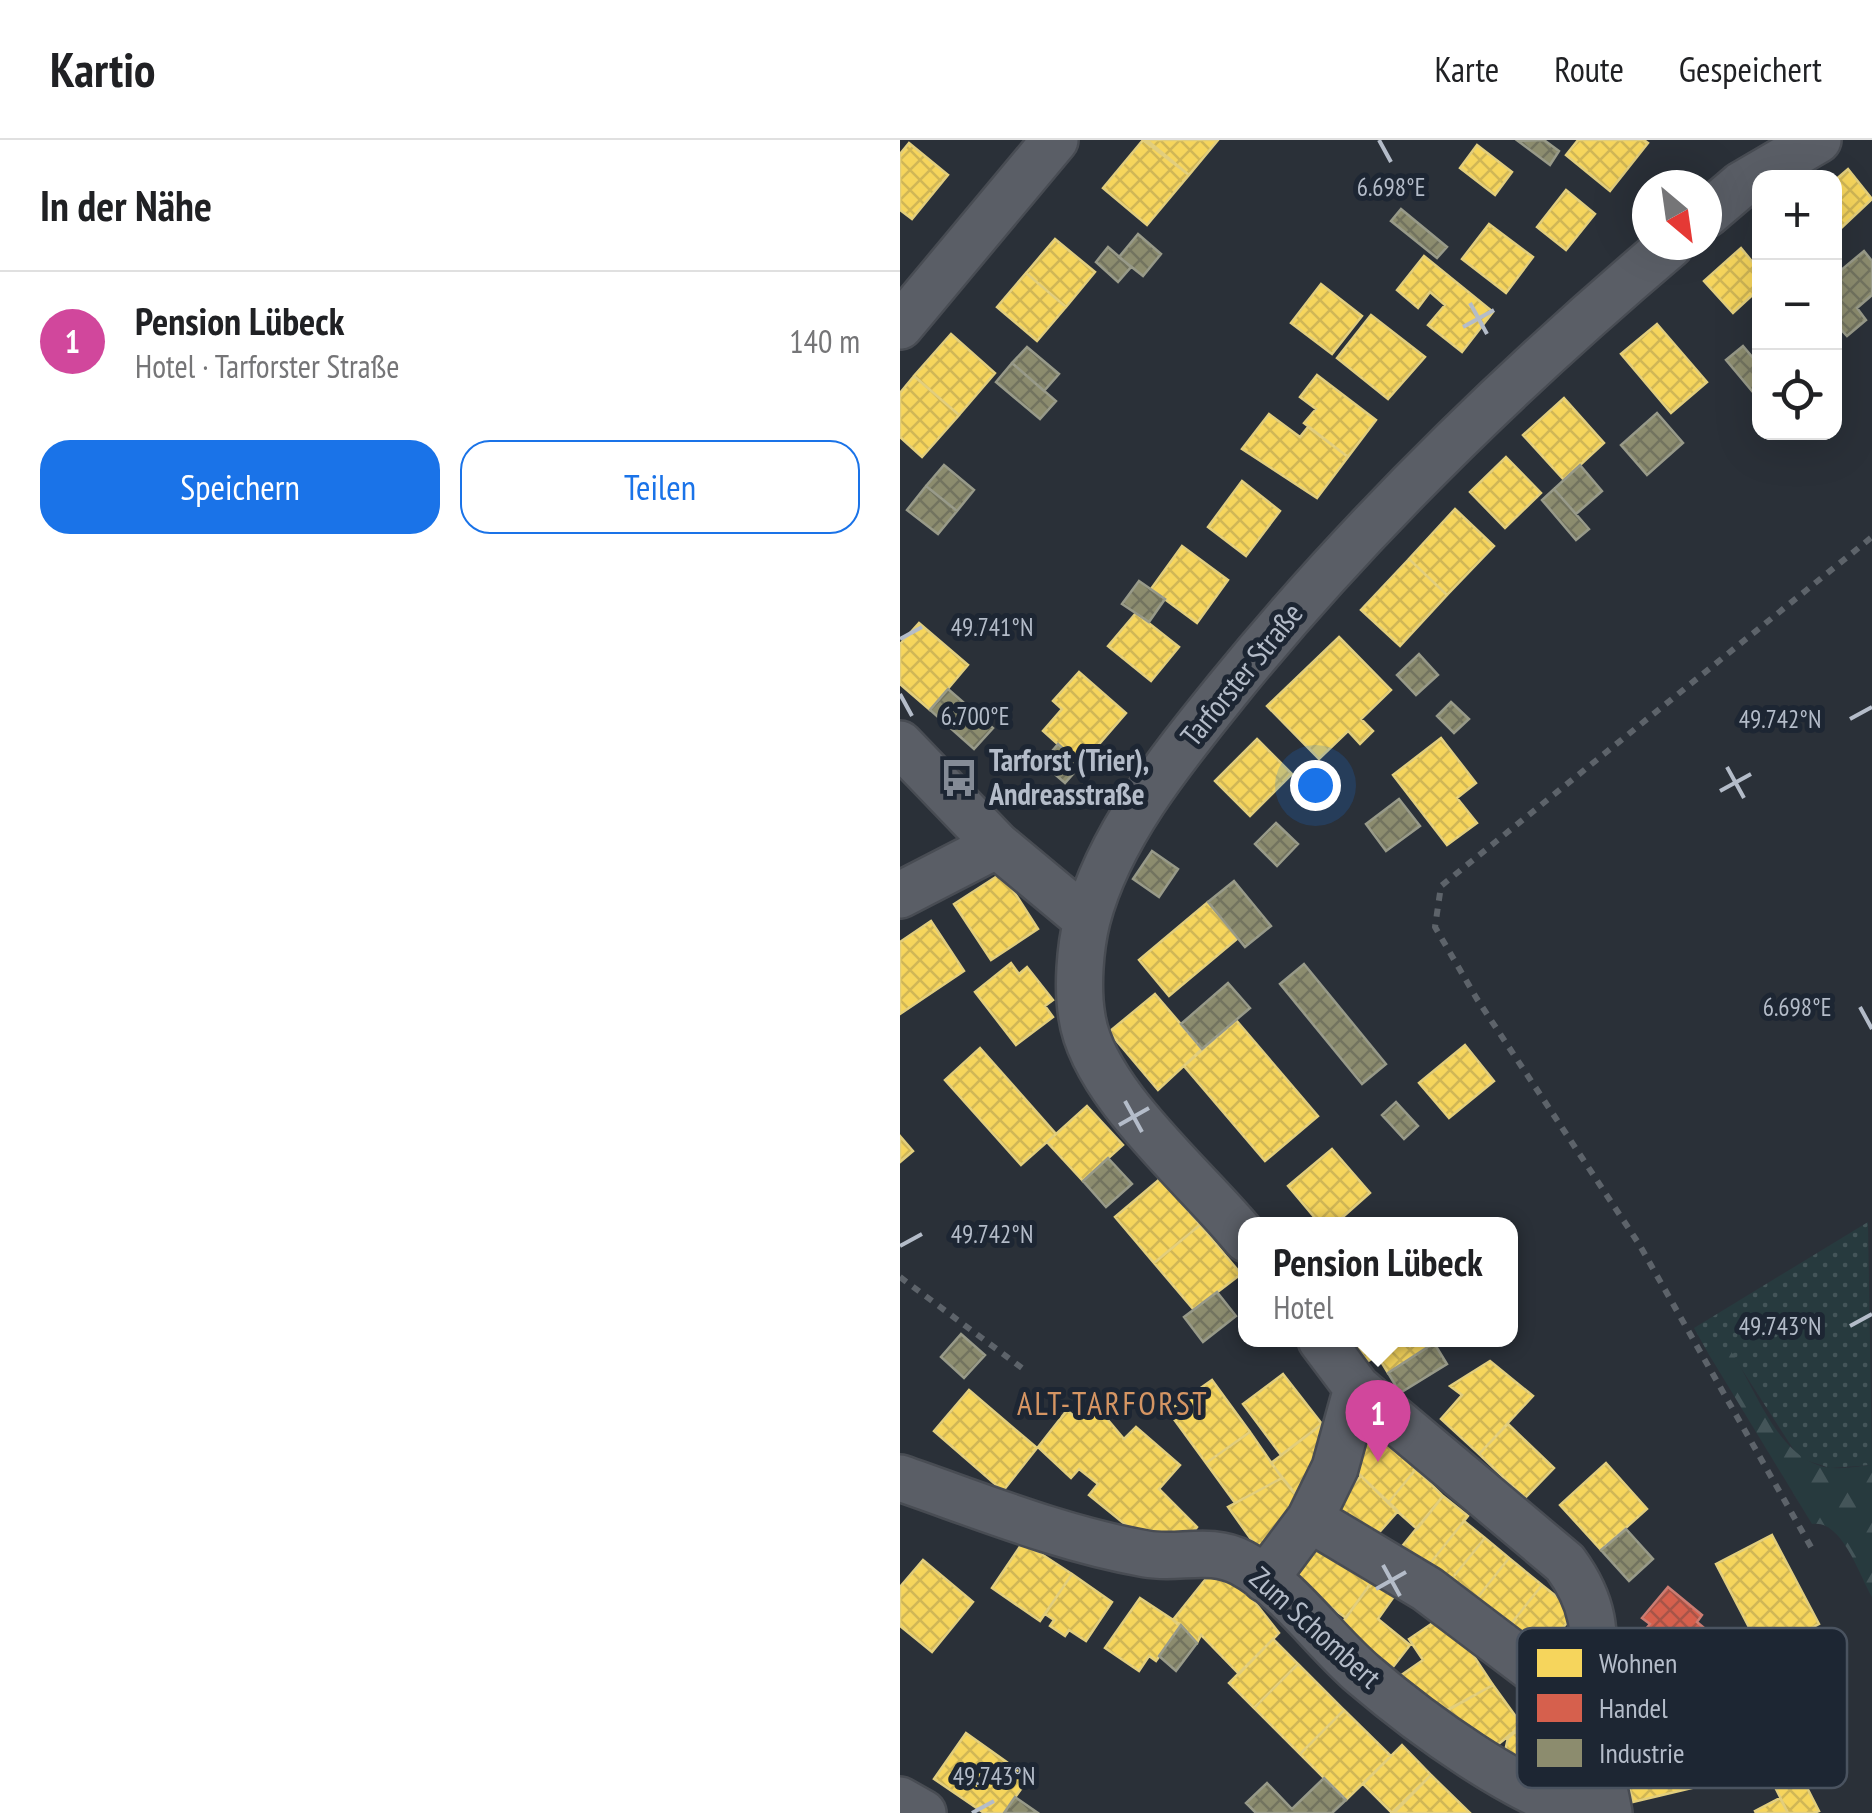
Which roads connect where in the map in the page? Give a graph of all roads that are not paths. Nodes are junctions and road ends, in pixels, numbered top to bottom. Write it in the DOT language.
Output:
graph roads {
  1 [pos="1055,140"];
  2 [pos="1818,140"];
  3 [pos="1722,201"];
  4 [pos="1653,260"];
  5 [pos="900,326"];
  6 [pos="900,744"];
  7 [pos="998,845"];
  8 [pos="900,896"];
  9 [pos="1087,920"];
  10 [pos="1238,1230"];
  11 [pos="1326,1347"];
  12 [pos="1357,1388"];
  13 [pos="900,1478"];
  14 [pos="1310,1519"];
  15 [pos="1266,1579"];
  16 [pos="1594,1628"];
  17 [pos="1517,1657"];
  18 [pos="1517,1782"];
  19 [pos="1528,1788"];
  20 [pos="1605,1788"];
  21 [pos="900,1800"];
  22 [pos="923,1813"];
  23 [pos="1589,1813"];
  24 [pos="1609,1813"];
  1 -- 5 [label="street"];
  2 -- 3 [label="street"];
  4 -- 9 [label="street, Tarforster Straße"];
  6 -- 7 [label="street"];
  7 -- 8 [label="street"];
  7 -- 9 [label="street"];
  9 -- 10 [label="street, Tarforster Straße"];
  11 -- 12 [label="street"];
  12 -- 14 [label="street"];
  12 -- 16 [label="street"];
  13 -- 15 [label="street, Zum Schombert"];
  14 -- 15 [label="street"];
  14 -- 17 [label="street"];
  15 -- 18 [label="street, Zum Schombert"];
  19 -- 23 [label="street, Zum Schombert"];
  20 -- 24 [label="street"];
  21 -- 22 [label="street"];
}
